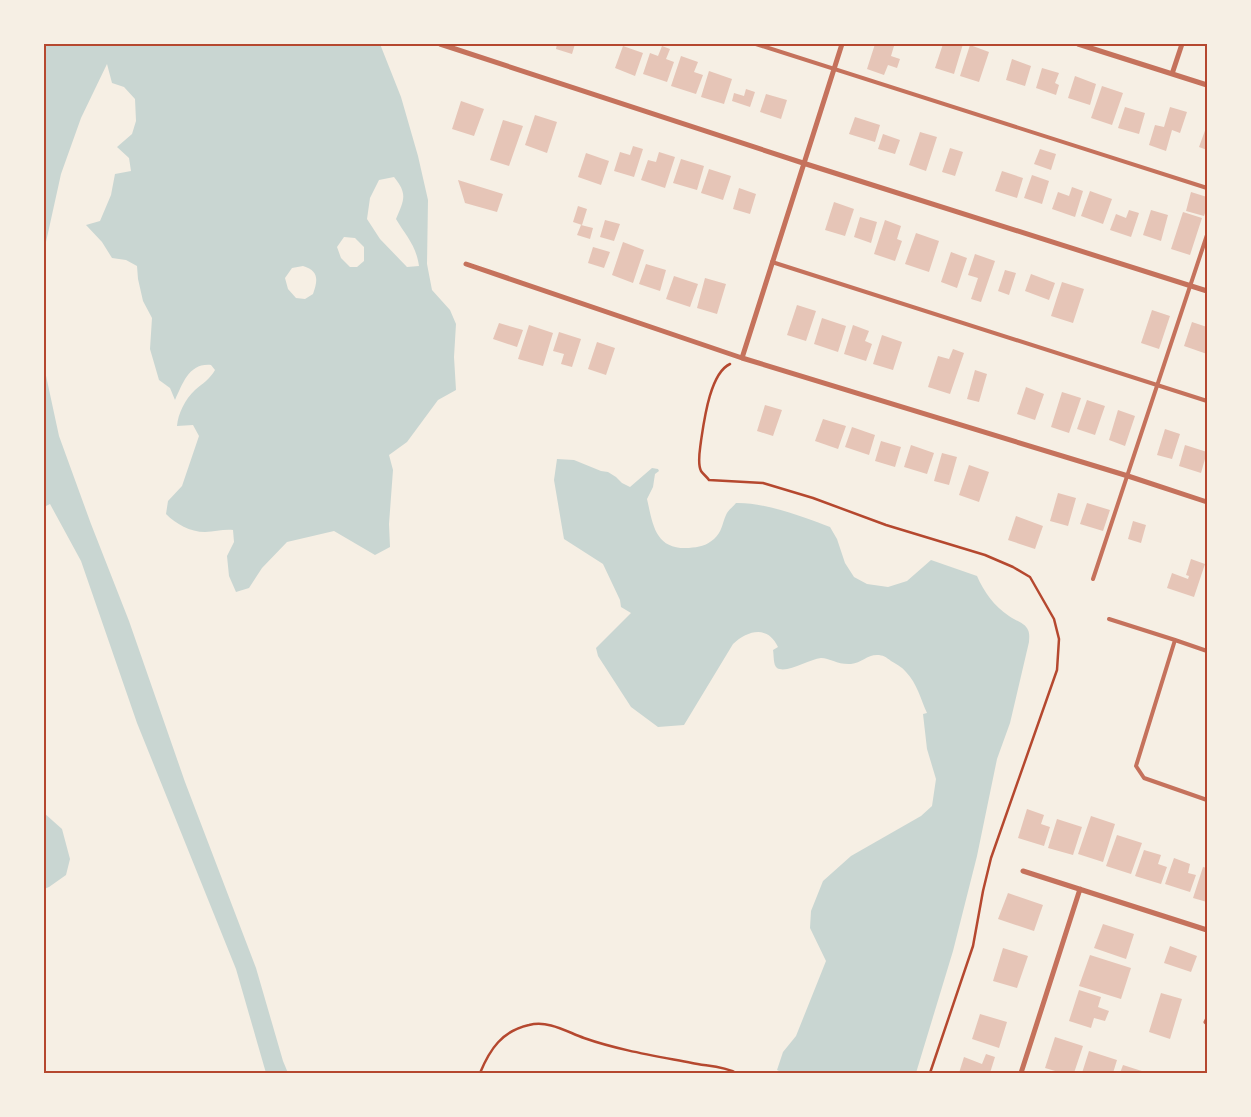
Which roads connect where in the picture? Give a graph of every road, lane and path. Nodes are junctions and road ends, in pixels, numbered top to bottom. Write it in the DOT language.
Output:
graph roads {
  1 [pos="440,44"];
  2 [pos="756,44"];
  3 [pos="842,44"];
  4 [pos="1078,44"];
  5 [pos="1182,44"];
  6 [pos="834,69"];
  7 [pos="1172,74"];
  8 [pos="1207,85"];
  9 [pos="803,163"];
  10 [pos="1207,188"];
  11 [pos="1207,236"];
  12 [pos="772,262"];
  13 [pos="466,264"];
  14 [pos="1192,286"];
  15 [pos="1207,291"];
  16 [pos="742,358"];
  17 [pos="1158,385"];
  18 [pos="1207,401"];
  19 [pos="1128,476"];
  20 [pos="1207,502"];
  21 [pos="1093,579"];
  22 [pos="1109,619"];
  23 [pos="1175,640"];
  24 [pos="1207,651"];
  25 [pos="1207,800"];
  26 [pos="1023,871"];
  27 [pos="1080,889"];
  28 [pos="1207,930"];
  29 [pos="480,1073"];
  30 [pos="736,1073"];
  31 [pos="930,1073"];
  32 [pos="1021,1073"];
  1 -- 9 [label="street"];
  2 -- 6 [label="lane"];
  3 -- 6 [label="street"];
  4 -- 7 [label="street"];
  5 -- 7 [label="street"];
  6 -- 9 [label="street"];
  6 -- 10 [label="lane"];
  7 -- 8 [label="street"];
  9 -- 12 [label="street"];
  9 -- 14 [label="street"];
  11 -- 14 [label="lane"];
  12 -- 16 [label="street"];
  12 -- 17 [label="lane"];
  13 -- 16 [label="street"];
  14 -- 15 [label="street"];
  14 -- 17 [label="lane"];
  16 -- 19 [label="street"];
  16 -- 31 [label="path"];
  17 -- 18 [label="lane"];
  17 -- 19 [label="lane"];
  19 -- 20 [label="street"];
  19 -- 21 [label="lane"];
  22 -- 23 [label="lane"];
  23 -- 24 [label="lane"];
  23 -- 25 [label="lane"];
  26 -- 27 [label="street"];
  27 -- 28 [label="street"];
  27 -- 32 [label="street"];
  29 -- 30 [label="path"];
}
